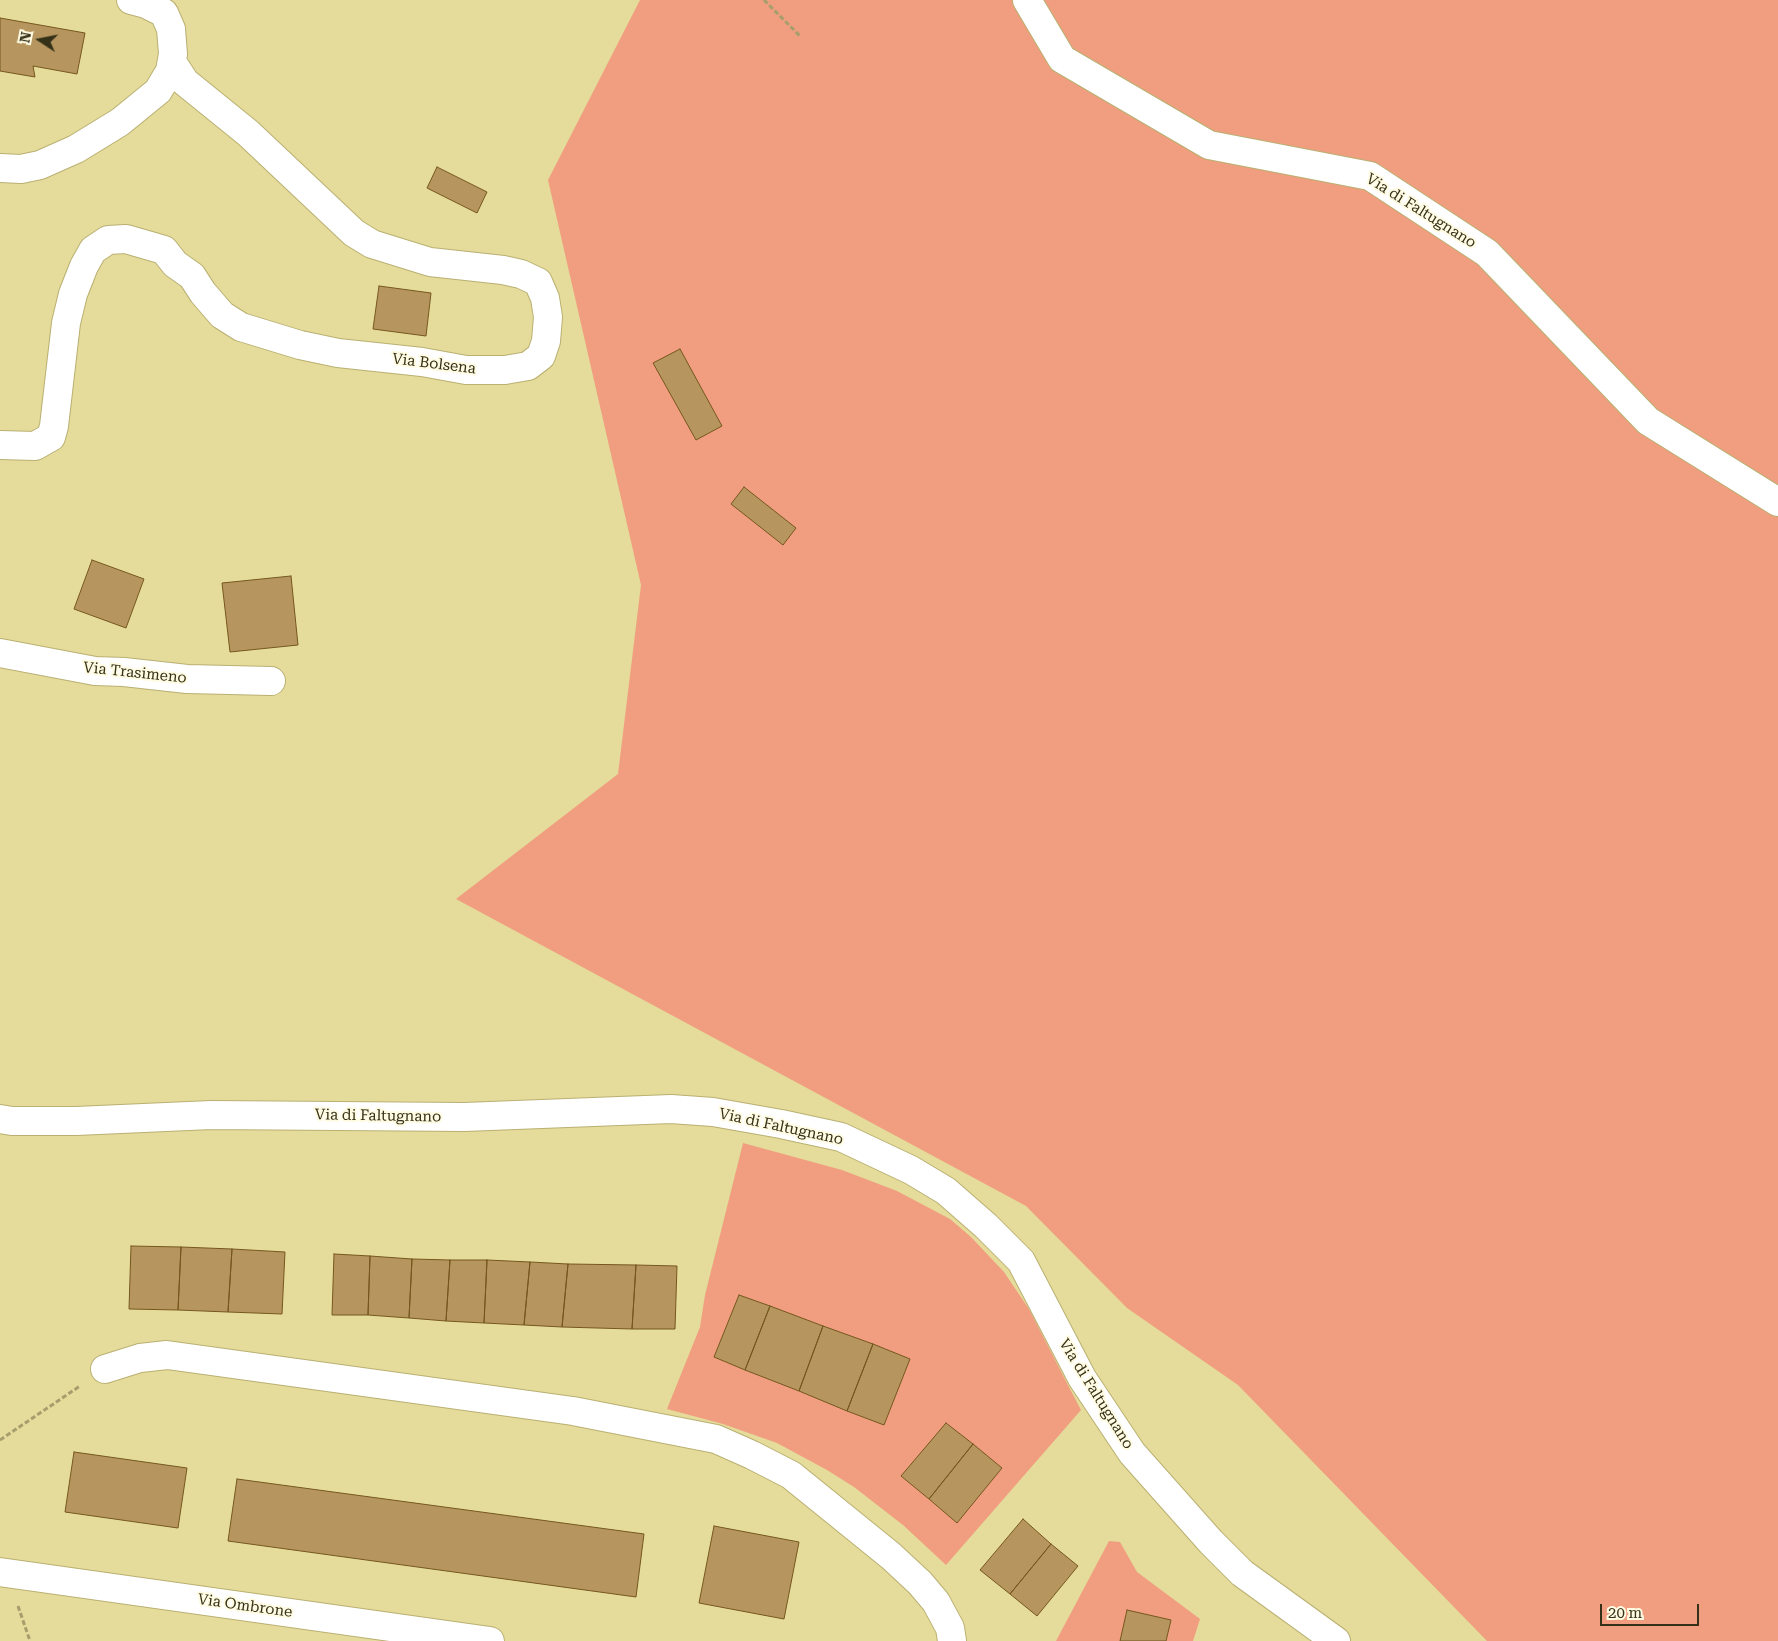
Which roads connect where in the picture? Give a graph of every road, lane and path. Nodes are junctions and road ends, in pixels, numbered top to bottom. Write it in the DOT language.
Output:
graph roads {
  1 [pos="131,0"];
  2 [pos="764,0"];
  3 [pos="1027,0"];
  4 [pos="800,36"];
  5 [pos="172,62"];
  6 [pos="0,168"];
  7 [pos="0,445"];
  8 [pos="1778,502"];
  9 [pos="0,653"];
  10 [pos="271,681"];
  11 [pos="0,1119"];
  12 [pos="105,1369"];
  13 [pos="0,1440"];
  14 [pos="0,1572"];
  15 [pos="490,1641"];
  16 [pos="952,1641"];
  17 [pos="1336,1641"];
  1 -- 5 [label="street"];
  2 -- 4 [label="path"];
  3 -- 8 [label="street, Via di Faltugnano"];
  5 -- 6 [label="street"];
  5 -- 7 [label="street, Via Bolsena"];
  9 -- 10 [label="street, Via Trasimeno"];
  11 -- 17 [label="street, Via di Faltugnano"];
  12 -- 13 [label="path"];
  12 -- 16 [label="street"];
  14 -- 15 [label="street, Via Ombrone"];
}
